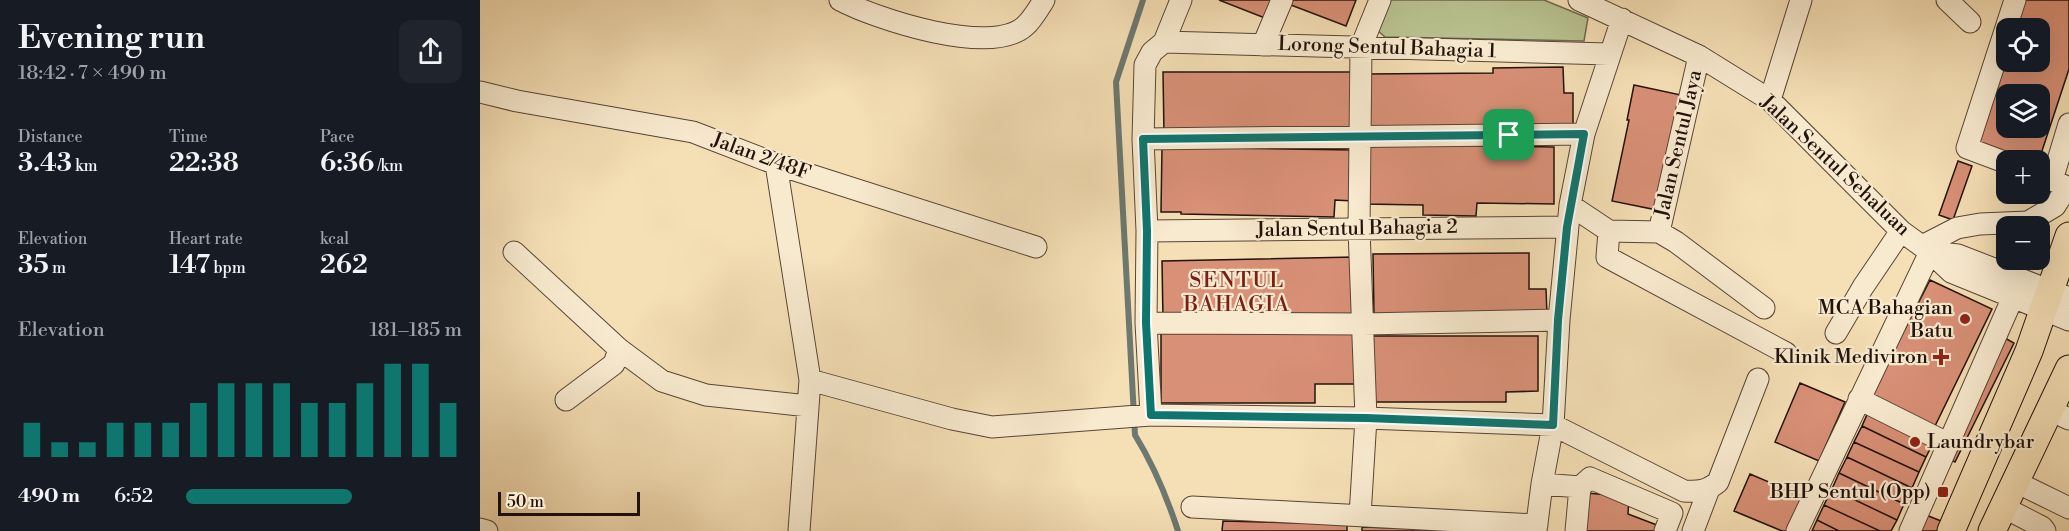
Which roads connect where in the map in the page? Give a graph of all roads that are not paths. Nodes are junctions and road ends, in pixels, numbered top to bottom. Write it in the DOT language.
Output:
graph roads {
  1 [pos="840,0"];
  2 [pos="1044,0"];
  3 [pos="1181,0"];
  4 [pos="1282,0"];
  5 [pos="1380,0"];
  6 [pos="1579,0"];
  7 [pos="1801,0"];
  8 [pos="1947,0"];
  9 [pos="2015,0"];
  10 [pos="1610,10"];
  11 [pos="1970,22"];
  12 [pos="1164,42"];
  13 [pos="1263,45"];
  14 [pos="1361,47"];
  15 [pos="1609,54"];
  16 [pos="1699,56"];
  17 [pos="480,92"];
  18 [pos="1770,100"];
  19 [pos="2069,124"];
  20 [pos="1584,134"];
  21 [pos="1360,138"];
  22 [pos="1143,139"];
  23 [pos="1996,159"];
  24 [pos="776,164"];
  25 [pos="2057,182"];
  26 [pos="1570,205"];
  27 [pos="1567,227"];
  28 [pos="1359,229"];
  29 [pos="1147,231"];
  30 [pos="1609,231"];
  31 [pos="1901,231"];
  32 [pos="1659,232"];
  33 [pos="2069,236"];
  34 [pos="1036,248"];
  35 [pos="1926,249"];
  36 [pos="514,252"];
  37 [pos="2013,297"];
  38 [pos="2054,300"];
  39 [pos="1764,308"];
  40 [pos="1558,320"];
  41 [pos="2069,320"];
  42 [pos="1146,323"];
  43 [pos="1363,324"];
  44 [pos="1836,333"];
  45 [pos="619,350"];
  46 [pos="1786,353"];
  47 [pos="2069,369"];
  48 [pos="1758,379"];
  49 [pos="810,381"];
  50 [pos="1859,399"];
  51 [pos="566,400"];
  52 [pos="808,406"];
  53 [pos="2060,414"];
  54 [pos="1147,415"];
  55 [pos="1366,418"];
  56 [pos="1553,425"];
  57 [pos="1948,444"];
  58 [pos="2016,482"];
  59 [pos="1542,484"];
  60 [pos="1580,488"];
  61 [pos="1709,489"];
  62 [pos="1192,507"];
  63 [pos="2069,508"];
  64 [pos="1998,519"];
  65 [pos="1356,521"];
  66 [pos="1537,528"];
  67 [pos="480,530"];
  68 [pos="487,531"];
  69 [pos="799,531"];
  70 [pos="1576,531"];
  71 [pos="1665,531"];
  72 [pos="1694,531"];
  73 [pos="1797,531"];
  74 [pos="1910,531"];
  75 [pos="1951,531"];
  76 [pos="2045,531"];
  1 -- 2 [label="street"];
  3 -- 12 [label="street"];
  4 -- 13 [label="street"];
  5 -- 14 [label="street"];
  6 -- 10 [label="street, Jalan Sentul Sehaluan"];
  7 -- 18 [label="street"];
  8 -- 11 [label="street"];
  9 -- 23 [label="street"];
  10 -- 15 [label="street"];
  10 -- 16 [label="street, Jalan Sentul Sehaluan"];
  12 -- 13 [label="street, Lorong Sentul Bahagia 1"];
  12 -- 22 [label="street"];
  13 -- 14 [label="street, Lorong Sentul Bahagia 1"];
  14 -- 15 [label="street, Lorong Sentul Bahagia 1"];
  14 -- 21 [label="street"];
  15 -- 20 [label="street"];
  16 -- 18 [label="street, Jalan Sentul Sehaluan"];
  16 -- 32 [label="street, Jalan Sentul Jaya"];
  17 -- 24 [label="street, Jalan 2/48F"];
  18 -- 31 [label="street, Jalan Sentul Sehaluan"];
  19 -- 25 [label="street"];
  20 -- 21 [label="street"];
  20 -- 26 [label="street"];
  21 -- 22 [label="street"];
  21 -- 28 [label="street"];
  22 -- 29 [label="street"];
  24 -- 34 [label="street, Jalan 2/48F"];
  24 -- 49 [label="street"];
  25 -- 35 [label="street"];
  26 -- 27 [label="street"];
  26 -- 30 [label="street"];
  27 -- 28 [label="street, Jalan Sentul Bahagia 2"];
  27 -- 40 [label="street"];
  28 -- 29 [label="street, Jalan Sentul Bahagia 2"];
  28 -- 43 [label="street"];
  29 -- 42 [label="street"];
  30 -- 32 [label="street"];
  30 -- 46 [label="street"];
  31 -- 35 [label="street, Jalan Sentul Sehaluan"];
  31 -- 44 [label="street"];
  32 -- 39 [label="street"];
  33 -- 38 [label="main road"];
  35 -- 37 [label="street, Jalan Sentul Sehaluan"];
  35 -- 38 [label="street, Jalan Sentul Sehaluan"];
  35 -- 50 [label="street"];
  36 -- 45 [label="street"];
  37 -- 38 [label="street, Jalan Sentul Sehaluan"];
  37 -- 57 [label="street"];
  38 -- 41 [label="street"];
  38 -- 75 [label="main road"];
  40 -- 43 [label="street"];
  40 -- 56 [label="street"];
  42 -- 43 [label="street"];
  42 -- 54 [label="street"];
  43 -- 55 [label="street"];
  45 -- 51 [label="street"];
  45 -- 52 [label="street"];
  47 -- 53 [label="main road"];
  48 -- 61 [label="street"];
  49 -- 52 [label="street"];
  49 -- 54 [label="street"];
  50 -- 57 [label="street"];
  50 -- 73 [label="street"];
  52 -- 69 [label="street"];
  53 -- 58 [label="main road"];
  54 -- 55 [label="street"];
  55 -- 56 [label="street"];
  55 -- 65 [label="street"];
  56 -- 59 [label="street"];
  56 -- 61 [label="street"];
  57 -- 74 [label="street"];
  58 -- 63 [label="street"];
  58 -- 64 [label="main road"];
  59 -- 60 [label="street"];
  59 -- 66 [label="street"];
  60 -- 70 [label="street"];
  60 -- 71 [label="street"];
  61 -- 72 [label="street"];
  62 -- 65 [label="street"];
  64 -- 76 [label="street"];
  65 -- 66 [label="street"];
  67 -- 68 [label="street"];
}
